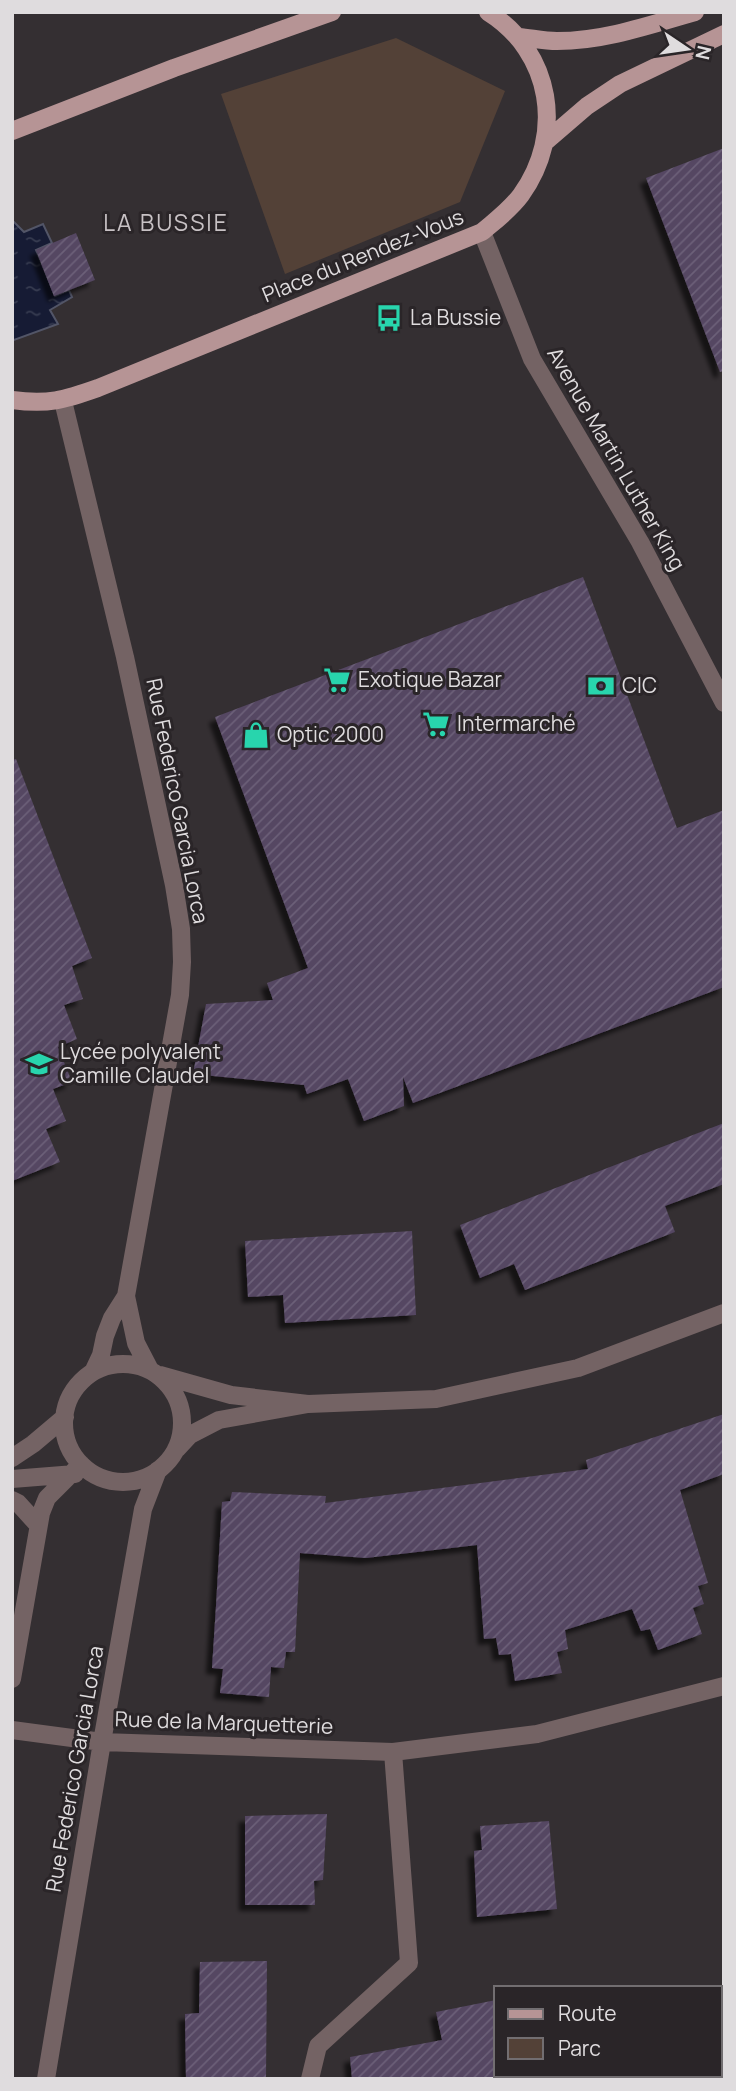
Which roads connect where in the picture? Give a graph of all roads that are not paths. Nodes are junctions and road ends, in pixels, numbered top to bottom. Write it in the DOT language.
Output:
graph roads {
  1 [pos="332,12"];
  2 [pos="488,12"];
  3 [pos="695,12"];
  4 [pos="724,34"];
  5 [pos="519,37"];
  6 [pos="12,131"];
  7 [pos="544,143"];
  8 [pos="482,232"];
  9 [pos="12,400"];
  10 [pos="62,401"];
  11 [pos="724,703"];
  12 [pos="126,1296"];
  13 [pos="724,1313"];
  14 [pos="93,1372"];
  15 [pos="153,1372"];
  16 [pos="308,1404"];
  17 [pos="65,1417"];
  18 [pos="174,1452"];
  19 [pos="12,1458"];
  20 [pos="82,1470"];
  21 [pos="158,1470"];
  22 [pos="12,1479"];
  23 [pos="12,1500"];
  24 [pos="38,1525"];
  25 [pos="12,1679"];
  26 [pos="724,1686"];
  27 [pos="12,1730"];
  28 [pos="102,1742"];
  29 [pos="393,1752"];
  30 [pos="46,2079"];
  31 [pos="310,2079"];
  1 -- 6 [label="main road"];
  2 -- 5 [label="main road, Place du Rendez-Vous"];
  3 -- 5 [label="main road"];
  4 -- 7 [label="main road"];
  5 -- 7 [label="main road, Place du Rendez-Vous"];
  7 -- 8 [label="main road, Place du Rendez-Vous"];
  8 -- 10 [label="main road, Place du Rendez-Vous"];
  8 -- 11 [label="street, Avenue Martin Luther King"];
  9 -- 10 [label="main road, Place du Rendez-Vous"];
  10 -- 12 [label="street, Rue Federico Garcia Lorca"];
  12 -- 14 [label="street, Rue Federico Garcia Lorca"];
  12 -- 15 [label="street, Rue Federico Garcia Lorca"];
  13 -- 16 [label="street"];
  14 -- 15 [label="street"];
  14 -- 17 [label="street"];
  15 -- 16 [label="street"];
  15 -- 18 [label="street"];
  16 -- 18 [label="street"];
  17 -- 19 [label="street"];
  17 -- 20 [label="street"];
  18 -- 21 [label="street"];
  20 -- 21 [label="street"];
  20 -- 22 [label="street"];
  20 -- 24 [label="street"];
  21 -- 28 [label="street, Rue Federico Garcia Lorca"];
  23 -- 24 [label="street"];
  24 -- 25 [label="street"];
  26 -- 29 [label="street, Rue de la Marquetterie"];
  27 -- 28 [label="street, Rue de la Marquetterie"];
  28 -- 29 [label="street, Rue de la Marquetterie"];
  28 -- 30 [label="street, Rue Federico Garcia Lorca"];
  29 -- 31 [label="street"];
}
